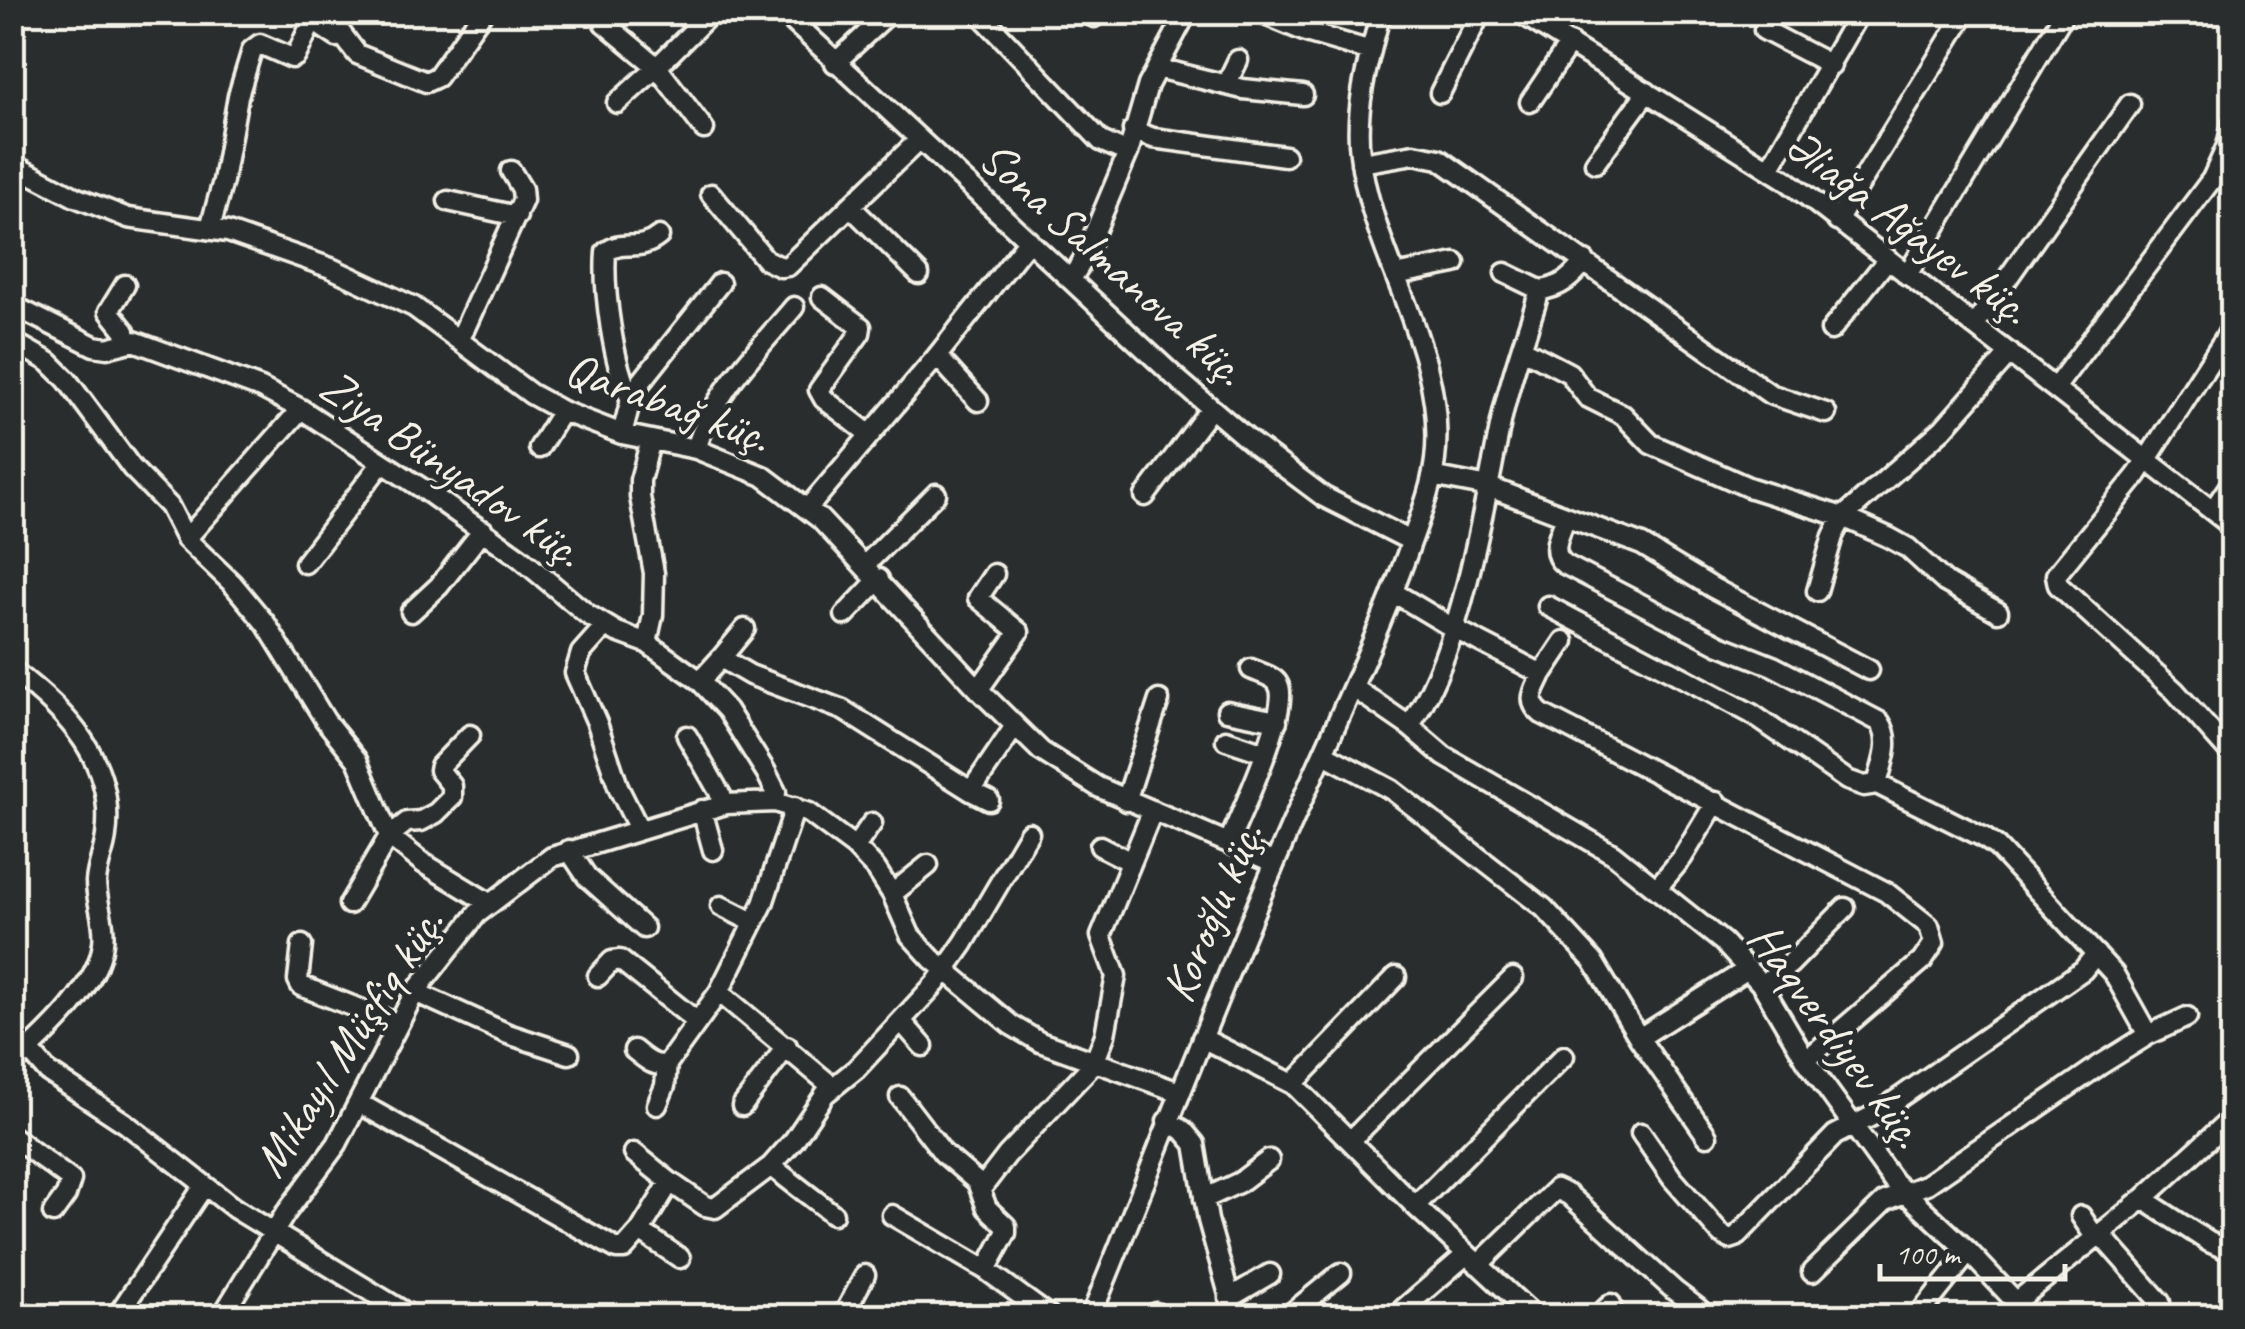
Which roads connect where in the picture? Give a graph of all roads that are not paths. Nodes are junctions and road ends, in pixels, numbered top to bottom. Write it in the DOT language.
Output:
graph roads {
  1 [pos="325,12"];
  2 [pos="483,12"];
  3 [pos="712,12"];
  4 [pos="783,12"];
  5 [pos="890,12"];
  6 [pos="978,12"];
  7 [pos="1086,12"];
  8 [pos="1100,12"];
  9 [pos="1188,12"];
  10 [pos="1381,12"];
  11 [pos="1481,12"];
  12 [pos="1519,12"];
  13 [pos="1562,12"];
  14 [pos="1859,12"];
  15 [pos="1966,12"];
  16 [pos="2065,12"];
  17 [pos="1262,13"];
  18 [pos="604,24"];
  19 [pos="1550,30"];
  20 [pos="1764,30"];
  21 [pos="342,35"];
  22 [pos="1570,43"];
  23 [pos="1371,51"];
  24 [pos="1238,60"];
  25 [pos="835,63"];
  26 [pos="1831,66"];
  27 [pos="657,67"];
  28 [pos="1156,68"];
  29 [pos="1226,85"];
  30 [pos="1648,92"];
  31 [pos="1440,93"];
  32 [pos="1303,95"];
  33 [pos="1530,102"];
  34 [pos="616,103"];
  35 [pos="2130,104"];
  36 [pos="2232,124"];
  37 [pos="704,129"];
  38 [pos="1133,130"];
  39 [pos="918,140"];
  40 [pos="1128,153"];
  41 [pos="1285,156"];
  42 [pos="1361,163"];
  43 [pos="12,164"];
  44 [pos="1596,164"];
  45 [pos="1769,169"];
  46 [pos="511,171"];
  47 [pos="711,194"];
  48 [pos="448,201"];
  49 [pos="850,206"];
  50 [pos="517,216"];
  51 [pos="1837,221"];
  52 [pos="210,228"];
  53 [pos="659,236"];
  54 [pos="1029,240"];
  55 [pos="1888,260"];
  56 [pos="1585,262"];
  57 [pos="1454,263"];
  58 [pos="920,274"];
  59 [pos="1506,274"];
  60 [pos="1394,275"];
  61 [pos="1906,275"];
  62 [pos="1072,278"];
  63 [pos="720,282"];
  64 [pos="125,285"];
  65 [pos="1540,290"];
  66 [pos="822,297"];
  67 [pos="12,304"];
  68 [pos="794,307"];
  69 [pos="1974,326"];
  70 [pos="2232,327"];
  71 [pos="1832,330"];
  72 [pos="460,339"];
  73 [pos="12,341"];
  74 [pos="126,341"];
  75 [pos="1522,350"];
  76 [pos="2010,353"];
  77 [pos="937,356"];
  78 [pos="2055,388"];
  79 [pos="631,398"];
  80 [pos="978,401"];
  81 [pos="1211,408"];
  82 [pos="302,409"];
  83 [pos="562,411"];
  84 [pos="1826,413"];
  85 [pos="622,434"];
  86 [pos="869,434"];
  87 [pos="651,440"];
  88 [pos="539,448"];
  89 [pos="696,449"];
  90 [pos="2146,461"];
  91 [pos="381,464"];
  92 [pos="1432,476"];
  93 [pos="2232,482"];
  94 [pos="1489,487"];
  95 [pos="936,494"];
  96 [pos="1145,496"];
  97 [pos="808,508"];
  98 [pos="2213,510"];
  99 [pos="1566,516"];
  100 [pos="1843,517"];
  101 [pos="2232,526"];
  102 [pos="482,530"];
  103 [pos="186,538"];
  104 [pos="1411,541"];
  105 [pos="305,563"];
  106 [pos="872,572"];
  107 [pos="994,574"];
  108 [pos="1817,591"];
  109 [pos="1393,592"];
  110 [pos="1548,606"];
  111 [pos="411,612"];
  112 [pos="1998,612"];
  113 [pos="845,616"];
  114 [pos="605,626"];
  115 [pos="745,628"];
  116 [pos="1453,628"];
  117 [pos="1564,641"];
  118 [pos="647,643"];
  119 [pos="720,658"];
  120 [pos="1251,669"];
  121 [pos="12,670"];
  122 [pos="1868,670"];
  123 [pos="1542,674"];
  124 [pos="700,681"];
  125 [pos="1354,688"];
  126 [pos="979,689"];
  127 [pos="1159,700"];
  128 [pos="1227,711"];
  129 [pos="1277,721"];
  130 [pos="1016,726"];
  131 [pos="1409,726"];
  132 [pos="470,735"];
  133 [pos="687,736"];
  134 [pos="1226,740"];
  135 [pos="1265,753"];
  136 [pos="1324,754"];
  137 [pos="2232,755"];
  138 [pos="1876,784"];
  139 [pos="971,791"];
  140 [pos="988,800"];
  141 [pos="1126,801"];
  142 [pos="776,802"];
  143 [pos="1716,802"];
  144 [pos="726,804"];
  145 [pos="795,807"];
  146 [pos="702,810"];
  147 [pos="1152,812"];
  148 [pos="872,824"];
  149 [pos="639,829"];
  150 [pos="1028,834"];
  151 [pos="389,836"];
  152 [pos="1229,842"];
  153 [pos="1100,846"];
  154 [pos="855,847"];
  155 [pos="569,850"];
  156 [pos="713,850"];
  157 [pos="1131,862"];
  158 [pos="1275,863"];
  159 [pos="928,865"];
  160 [pos="1657,888"];
  161 [pos="892,894"];
  162 [pos="489,903"];
  163 [pos="350,904"];
  164 [pos="721,906"];
  165 [pos="1846,908"];
  166 [pos="754,922"];
  167 [pos="644,928"];
  168 [pos="302,946"];
  169 [pos="2096,954"];
  170 [pos="1748,968"];
  171 [pos="946,970"];
  172 [pos="598,976"];
  173 [pos="1396,977"];
  174 [pos="1513,978"];
  175 [pos="1762,986"];
  176 [pos="416,992"];
  177 [pos="719,992"];
  178 [pos="2187,1017"];
  179 [pos="696,1021"];
  180 [pos="901,1021"];
  181 [pos="398,1024"];
  182 [pos="2148,1035"];
  183 [pos="1202,1038"];
  184 [pos="1640,1038"];
  185 [pos="788,1046"];
  186 [pos="923,1046"];
  187 [pos="634,1050"];
  188 [pos="30,1051"];
  189 [pos="569,1054"];
  190 [pos="1564,1056"];
  191 [pos="1806,1060"];
  192 [pos="1094,1063"];
  193 [pos="667,1064"];
  194 [pos="12,1065"];
  195 [pos="1293,1084"];
  196 [pos="832,1087"];
  197 [pos="1180,1092"];
  198 [pos="900,1097"];
  199 [pos="359,1102"];
  200 [pos="658,1105"];
  201 [pos="742,1106"];
  202 [pos="2232,1118"];
  203 [pos="1167,1121"];
  204 [pos="1854,1124"];
  205 [pos="1641,1133"];
  206 [pos="12,1136"];
  207 [pos="1707,1136"];
  208 [pos="1350,1141"];
  209 [pos="634,1153"];
  210 [pos="1269,1160"];
  211 [pos="771,1166"];
  212 [pos="670,1182"];
  213 [pos="204,1186"];
  214 [pos="981,1189"];
  215 [pos="1904,1193"];
  216 [pos="1204,1199"];
  217 [pos="2143,1200"];
  218 [pos="1415,1206"];
  219 [pos="53,1213"];
  220 [pos="833,1214"];
  221 [pos="892,1215"];
  222 [pos="2081,1216"];
  223 [pos="640,1231"];
  224 [pos="274,1233"];
  225 [pos="2098,1235"];
  226 [pos="1969,1252"];
  227 [pos="2232,1252"];
  228 [pos="680,1258"];
  229 [pos="1472,1260"];
  230 [pos="986,1270"];
  231 [pos="1812,1272"];
  232 [pos="1341,1273"];
  233 [pos="1270,1274"];
  234 [pos="865,1275"];
  235 [pos="2160,1302"];
  236 [pos="1232,1307"];
  237 [pos="2010,1309"];
  238 [pos="23,1316"];
  239 [pos="38,1316"];
  240 [pos="117,1316"];
  241 [pos="222,1316"];
  242 [pos="411,1316"];
  243 [pos="843,1316"];
  244 [pos="1050,1316"];
  245 [pos="1091,1316"];
  246 [pos="1288,1316"];
  247 [pos="1395,1316"];
  248 [pos="1534,1316"];
  249 [pos="1708,1316"];
  250 [pos="1918,1316"];
  1 -- 21 [label="street"];
  2 -- 21 [label="street"];
  3 -- 27 [label="street"];
  4 -- 25 [label="street, Sona Salmanova küç."];
  5 -- 25 [label="street"];
  6 -- 40 [label="street"];
  7 -- 8 [label="street"];
  9 -- 28 [label="street"];
  10 -- 23 [label="street, Koroğlu küç."];
  11 -- 31 [label="street"];
  12 -- 19 [label="street, Əliağa Ağayev küç."];
  13 -- 19 [label="street"];
  14 -- 26 [label="street"];
  15 -- 51 [label="street"];
  16 -- 61 [label="street"];
  17 -- 23 [label="street"];
  18 -- 27 [label="street"];
  19 -- 22 [label="street, Əliağa Ağayev küç."];
  20 -- 26 [label="street"];
  21 -- 52 [label="street"];
  22 -- 30 [label="street, Əliağa Ağayev küç."];
  22 -- 33 [label="street"];
  23 -- 42 [label="street, Koroğlu küç."];
  24 -- 29 [label="street"];
  25 -- 39 [label="street, Sona Salmanova küç."];
  26 -- 45 [label="street"];
  27 -- 34 [label="street"];
  27 -- 37 [label="street"];
  28 -- 29 [label="street"];
  28 -- 38 [label="street"];
  29 -- 32 [label="street"];
  30 -- 44 [label="street"];
  30 -- 45 [label="street, Əliağa Ağayev küç."];
  35 -- 69 [label="street"];
  36 -- 78 [label="street"];
  38 -- 40 [label="street"];
  38 -- 41 [label="street"];
  39 -- 49 [label="street"];
  39 -- 54 [label="street, Sona Salmanova küç."];
  40 -- 62 [label="street"];
  42 -- 56 [label="street"];
  42 -- 60 [label="street, Koroğlu küç."];
  43 -- 52 [label="street, Qarabağ küç."];
  45 -- 51 [label="street, Əliağa Ağayev küç."];
  46 -- 50 [label="street"];
  47 -- 49 [label="street"];
  48 -- 50 [label="street"];
  49 -- 58 [label="street"];
  50 -- 72 [label="street"];
  51 -- 55 [label="street, Əliağa Ağayev küç."];
  52 -- 72 [label="street, Qarabağ küç."];
  53 -- 79 [label="street"];
  54 -- 62 [label="street, Sona Salmanova küç."];
  54 -- 77 [label="street"];
  55 -- 61 [label="street, Əliağa Ağayev küç."];
  55 -- 71 [label="street"];
  56 -- 65 [label="street"];
  56 -- 84 [label="street"];
  57 -- 60 [label="street"];
  59 -- 65 [label="street"];
  60 -- 92 [label="street, Koroğlu küç."];
  61 -- 69 [label="street, Əliağa Ağayev küç."];
  62 -- 81 [label="street, Sona Salmanova küç."];
  63 -- 79 [label="street"];
  64 -- 74 [label="street"];
  65 -- 75 [label="street"];
  66 -- 86 [label="street"];
  67 -- 74 [label="street, Ziya Bünyadov küç."];
  68 -- 89 [label="street"];
  69 -- 76 [label="street, Əliağa Ağayev küç."];
  70 -- 90 [label="street"];
  72 -- 83 [label="street, Qarabağ küç."];
  73 -- 103 [label="street"];
  74 -- 82 [label="street, Ziya Bünyadov küç."];
  75 -- 94 [label="street"];
  75 -- 100 [label="street"];
  76 -- 78 [label="street, Əliağa Ağayev küç."];
  76 -- 100 [label="street"];
  77 -- 80 [label="street"];
  77 -- 86 [label="street"];
  78 -- 90 [label="street, Əliağa Ağayev küç."];
  79 -- 85 [label="street"];
  81 -- 96 [label="street"];
  81 -- 104 [label="street, Sona Salmanova küç."];
  82 -- 91 [label="street, Ziya Bünyadov küç."];
  82 -- 103 [label="street"];
  83 -- 85 [label="street, Qarabağ küç."];
  83 -- 88 [label="street"];
  85 -- 87 [label="street, Qarabağ küç."];
  86 -- 97 [label="street"];
  87 -- 89 [label="street, Qarabağ küç."];
  87 -- 118 [label="street"];
  89 -- 97 [label="street, Qarabağ küç."];
  90 -- 98 [label="street, Əliağa Ağayev küç."];
  90 -- 137 [label="street"];
  91 -- 102 [label="street, Ziya Bünyadov küç."];
  91 -- 105 [label="street"];
  92 -- 94 [label="street"];
  92 -- 104 [label="street, Koroğlu küç."];
  93 -- 98 [label="street"];
  94 -- 99 [label="street"];
  94 -- 116 [label="street"];
  95 -- 106 [label="street"];
  97 -- 106 [label="street, Qarabağ küç."];
  98 -- 101 [label="street, Əliağa Ağayev küç."];
  99 -- 122 [label="street"];
  99 -- 138 [label="street"];
  100 -- 108 [label="street"];
  100 -- 112 [label="street"];
  102 -- 111 [label="street"];
  102 -- 114 [label="street, Ziya Bünyadov küç."];
  103 -- 151 [label="street"];
  104 -- 109 [label="street, Koroğlu küç."];
  106 -- 113 [label="street"];
  106 -- 126 [label="street, Qarabağ küç."];
  107 -- 126 [label="street"];
  109 -- 116 [label="street"];
  109 -- 125 [label="street, Koroğlu küç."];
  110 -- 138 [label="street"];
  114 -- 118 [label="street, Ziya Bünyadov küç."];
  114 -- 149 [label="street"];
  115 -- 119 [label="street"];
  116 -- 123 [label="street"];
  116 -- 131 [label="street"];
  117 -- 123 [label="street"];
  118 -- 124 [label="street, Ziya Bünyadov küç."];
  119 -- 124 [label="street"];
  119 -- 139 [label="street"];
  120 -- 129 [label="street"];
  121 -- 188 [label="street"];
  123 -- 143 [label="street"];
  124 -- 142 [label="street, Ziya Bünyadov küç."];
  125 -- 131 [label="street, Haqverdiyev küç."];
  125 -- 136 [label="street, Koroğlu küç."];
  126 -- 130 [label="street, Qarabağ küç."];
  127 -- 141 [label="street"];
  128 -- 129 [label="street"];
  129 -- 135 [label="street"];
  130 -- 139 [label="street"];
  130 -- 141 [label="street, Qarabağ küç."];
  131 -- 160 [label="street, Haqverdiyev küç."];
  132 -- 151 [label="street"];
  133 -- 144 [label="street"];
  134 -- 135 [label="street"];
  135 -- 152 [label="street"];
  136 -- 158 [label="street, Koroğlu küç."];
  136 -- 184 [label="street"];
  138 -- 169 [label="street"];
  139 -- 140 [label="street"];
  141 -- 147 [label="street, Qarabağ küç."];
  142 -- 144 [label="street, Mikayıl Müşfiq küç."];
  142 -- 145 [label="street, Mikayıl Müşfiq küç."];
  143 -- 160 [label="street"];
  143 -- 191 [label="street"];
  144 -- 146 [label="street, Mikayıl Müşfiq küç."];
  145 -- 154 [label="street, Mikayıl Müşfiq küç."];
  145 -- 166 [label="street"];
  146 -- 149 [label="street, Mikayıl Müşfiq küç."];
  146 -- 156 [label="street"];
  147 -- 152 [label="street, Qarabağ küç."];
  147 -- 157 [label="street"];
  148 -- 154 [label="street"];
  149 -- 155 [label="street, Mikayıl Müşfiq küç."];
  150 -- 171 [label="street"];
  151 -- 162 [label="street"];
  151 -- 163 [label="street"];
  152 -- 158 [label="street, Qarabağ küç."];
  153 -- 157 [label="street"];
  154 -- 161 [label="street, Mikayıl Müşfiq küç."];
  155 -- 162 [label="street, Mikayıl Müşfiq küç."];
  155 -- 167 [label="street"];
  157 -- 192 [label="street"];
  158 -- 183 [label="street, Koroğlu küç."];
  159 -- 161 [label="street"];
  160 -- 170 [label="street, Haqverdiyev küç."];
  161 -- 171 [label="street, Mikayıl Müşfiq küç."];
  162 -- 176 [label="street, Mikayıl Müşfiq küç."];
  164 -- 166 [label="street"];
  165 -- 175 [label="street"];
  166 -- 177 [label="street"];
  168 -- 181 [label="street"];
  169 -- 182 [label="street"];
  169 -- 204 [label="street"];
  170 -- 175 [label="street, Haqverdiyev küç."];
  170 -- 184 [label="street"];
  171 -- 180 [label="street"];
  171 -- 192 [label="street, Mikayıl Müşfiq küç."];
  172 -- 179 [label="street"];
  173 -- 195 [label="street"];
  174 -- 208 [label="street"];
  175 -- 191 [label="street, Haqverdiyev küç."];
  176 -- 181 [label="street, Mikayıl Müşfiq küç."];
  176 -- 189 [label="street"];
  177 -- 179 [label="street"];
  177 -- 185 [label="street"];
  178 -- 182 [label="street"];
  179 -- 193 [label="street"];
  180 -- 186 [label="street"];
  180 -- 196 [label="street"];
  181 -- 199 [label="street, Mikayıl Müşfiq küç."];
  182 -- 215 [label="street"];
  183 -- 195 [label="street"];
  183 -- 197 [label="street, Koroğlu küç."];
  184 -- 207 [label="street"];
  185 -- 196 [label="street"];
  185 -- 201 [label="street"];
  187 -- 193 [label="street"];
  188 -- 194 [label="street"];
  188 -- 213 [label="street"];
  190 -- 218 [label="street"];
  191 -- 204 [label="street, Haqverdiyev küç."];
  192 -- 197 [label="street, Mikayıl Müşfiq küç."];
  192 -- 214 [label="street"];
  193 -- 200 [label="street"];
  195 -- 208 [label="street"];
  196 -- 211 [label="street"];
  197 -- 203 [label="street, Koroğlu küç."];
  198 -- 214 [label="street"];
  199 -- 223 [label="street"];
  199 -- 224 [label="street, Mikayıl Müşfiq küç."];
  202 -- 217 [label="street, Haqverdiyev küç."];
  203 -- 216 [label="street"];
  203 -- 245 [label="street, Koroğlu küç."];
  204 -- 205 [label="street"];
  204 -- 215 [label="street, Haqverdiyev küç."];
  206 -- 219 [label="street"];
  208 -- 218 [label="street"];
  209 -- 212 [label="street"];
  210 -- 216 [label="street"];
  211 -- 212 [label="street"];
  211 -- 220 [label="street"];
  212 -- 223 [label="street"];
  213 -- 224 [label="street"];
  213 -- 240 [label="street"];
  214 -- 230 [label="street"];
  215 -- 226 [label="street, Haqverdiyev küç."];
  215 -- 231 [label="street"];
  216 -- 236 [label="street"];
  217 -- 225 [label="street, Haqverdiyev küç."];
  217 -- 227 [label="street"];
  218 -- 229 [label="street"];
  221 -- 230 [label="street"];
  222 -- 225 [label="street"];
  223 -- 228 [label="street"];
  224 -- 241 [label="street, Mikayıl Müşfiq küç."];
  224 -- 242 [label="street"];
  225 -- 235 [label="street"];
  225 -- 237 [label="street, Haqverdiyev küç."];
  226 -- 237 [label="street, Haqverdiyev küç."];
  226 -- 250 [label="street"];
  229 -- 247 [label="street"];
  229 -- 248 [label="street"];
  229 -- 249 [label="street"];
  230 -- 244 [label="street"];
  232 -- 246 [label="street"];
  233 -- 236 [label="street"];
  234 -- 243 [label="street"];
  238 -- 239 [label="street"];
}
